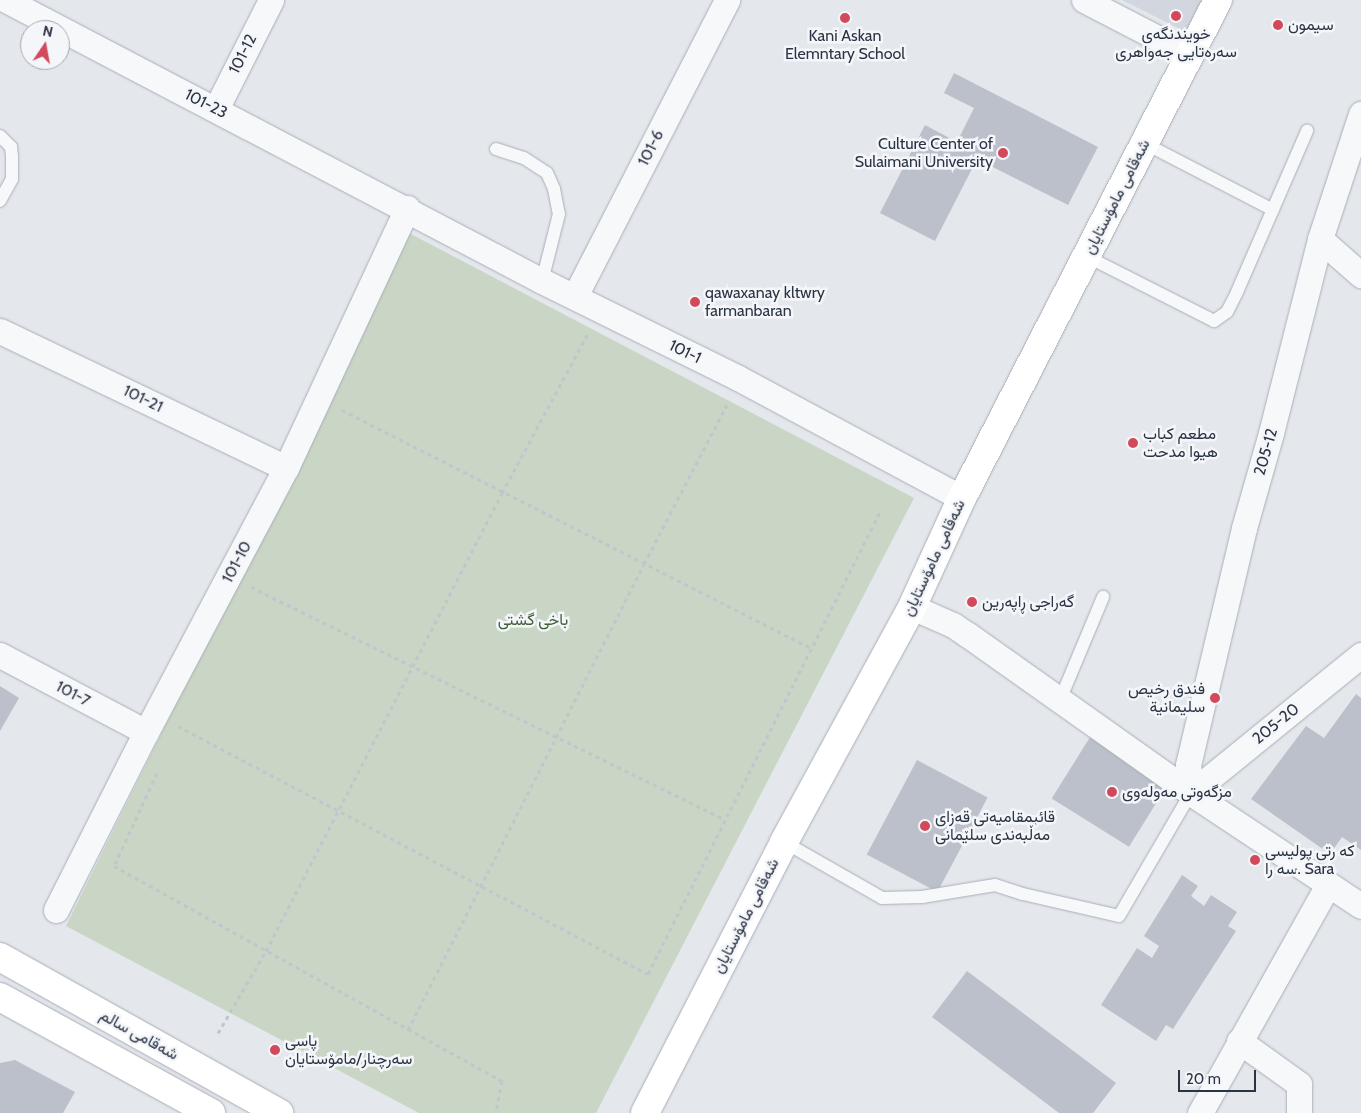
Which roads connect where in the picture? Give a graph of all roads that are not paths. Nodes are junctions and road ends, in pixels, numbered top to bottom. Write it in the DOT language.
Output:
graph roads {
  1 [pos="6,0"];
  2 [pos="270,0"];
  3 [pos="727,0"];
  4 [pos="1084,0"];
  5 [pos="1218,0"];
  6 [pos="1190,55"];
  7 [pos="216,109"];
  8 [pos="1359,126"];
  9 [pos="1307,131"];
  10 [pos="0,136"];
  11 [pos="1144,144"];
  12 [pos="496,149"];
  13 [pos="0,201"];
  14 [pos="407,208"];
  15 [pos="1273,210"];
  16 [pos="1320,240"];
  17 [pos="1086,256"];
  18 [pos="1361,275"];
  19 [pos="542,280"];
  20 [pos="575,296"];
  21 [pos="0,331"];
  22 [pos="286,468"];
  23 [pos="962,498"];
  24 [pos="1103,597"];
  25 [pos="912,607"];
  26 [pos="0,655"];
  27 [pos="1361,655"];
  28 [pos="1060,700"];
  29 [pos="146,732"];
  30 [pos="1191,793"];
  31 [pos="784,842"];
  32 [pos="1328,885"];
  33 [pos="1361,906"];
  34 [pos="56,910"];
  35 [pos="0,957"];
  36 [pos="0,997"];
  37 [pos="1240,1041"];
  38 [pos="211,1113"];
  39 [pos="279,1113"];
  40 [pos="645,1113"];
  41 [pos="1200,1113"];
  42 [pos="1300,1113"];
  1 -- 7 [label="street, 101-23"];
  2 -- 7 [label="street, 101-12"];
  3 -- 20 [label="street, 101-6"];
  4 -- 6 [label="street"];
  5 -- 6 [label="main road, شەقامی مامۆستایان"];
  6 -- 11 [label="main road, شەقامی مامۆستایان"];
  7 -- 14 [label="street, 101-23"];
  8 -- 16 [label="street, 205-12"];
  9 -- 15 [label="lane"];
  10 -- 13 [label="lane"];
  11 -- 15 [label="lane"];
  11 -- 17 [label="main road, شەقامی مامۆستایان"];
  12 -- 19 [label="lane"];
  14 -- 19 [label="street, 101-1"];
  14 -- 22 [label="street, 101-10"];
  15 -- 17 [label="lane"];
  16 -- 18 [label="street"];
  16 -- 30 [label="street, 205-12"];
  17 -- 23 [label="main road, شەقامی مامۆستایان"];
  19 -- 20 [label="street, 101-1"];
  20 -- 23 [label="street, 101-1"];
  21 -- 22 [label="street, 101-21"];
  22 -- 29 [label="street, 101-10"];
  23 -- 25 [label="main road, شەقامی مامۆستایان"];
  24 -- 28 [label="lane"];
  25 -- 28 [label="street"];
  25 -- 31 [label="main road, شەقامی مامۆستایان"];
  26 -- 29 [label="street, 101-7"];
  27 -- 30 [label="street, 205-20"];
  28 -- 30 [label="street"];
  29 -- 34 [label="street, 101-10"];
  30 -- 31 [label="lane"];
  30 -- 32 [label="street"];
  31 -- 40 [label="main road, شەقامی مامۆستایان"];
  32 -- 33 [label="street"];
  32 -- 37 [label="street"];
  35 -- 39 [label="main road, شەقامی سالم"];
  36 -- 38 [label="main road, شەقامی سالم"];
  37 -- 41 [label="street"];
  37 -- 42 [label="street"];
}
